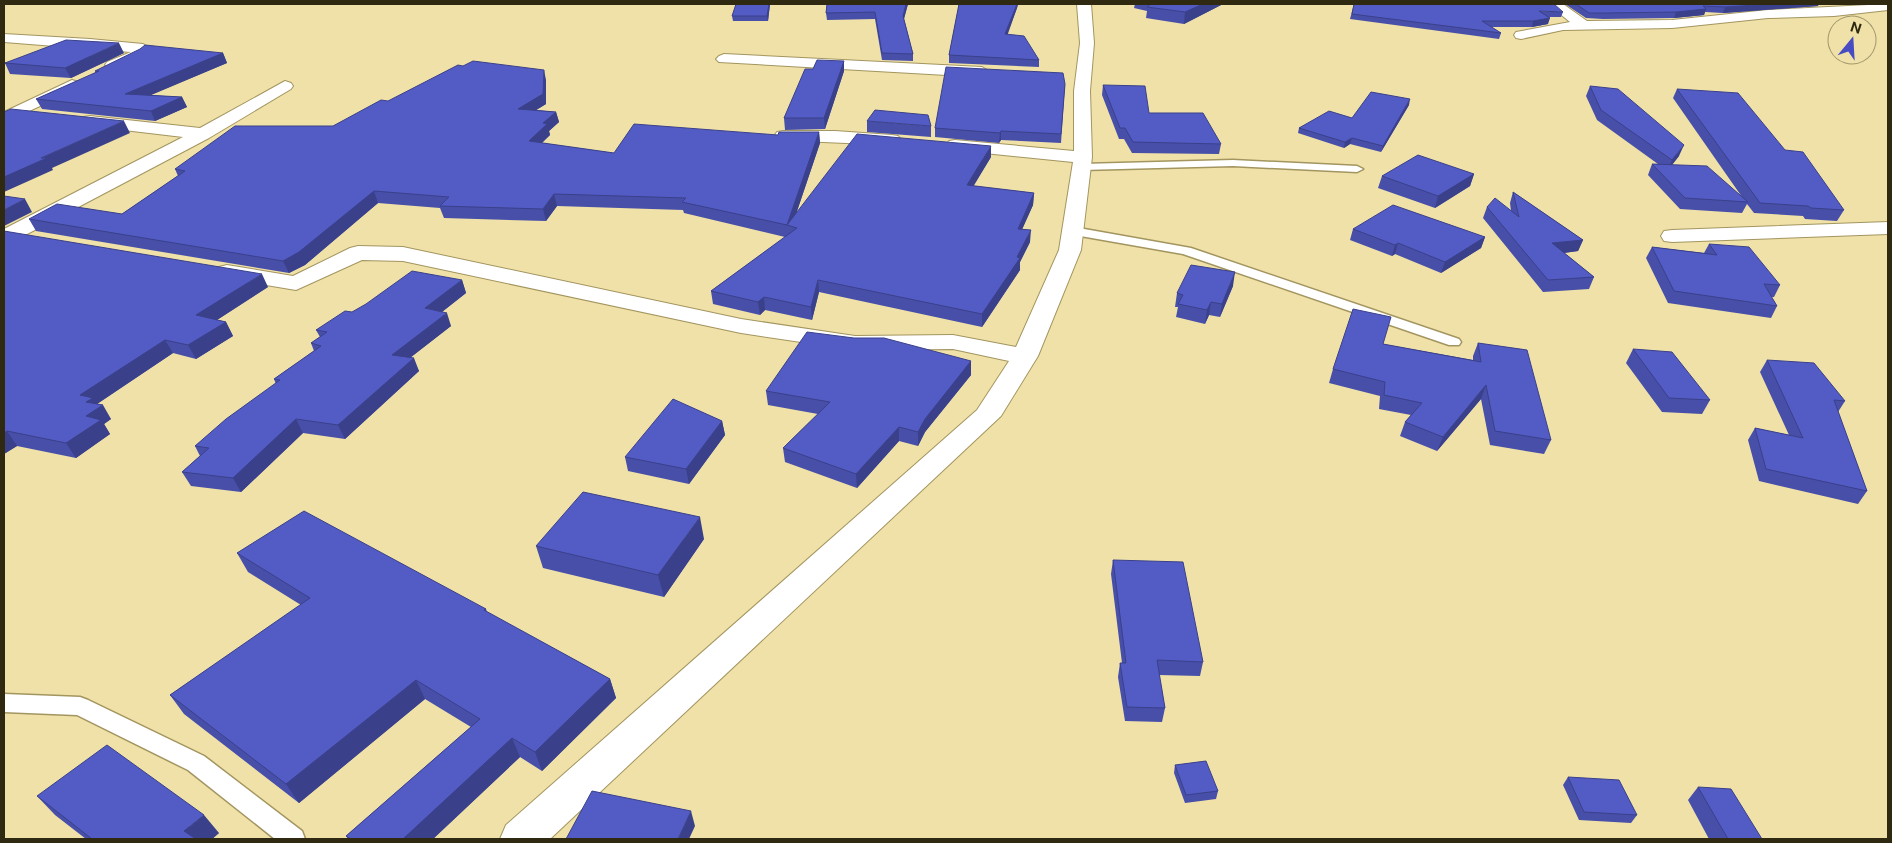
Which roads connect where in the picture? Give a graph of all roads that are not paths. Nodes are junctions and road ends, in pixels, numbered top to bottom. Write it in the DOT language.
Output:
graph roads {
  1 [pos="1084,4"];
  2 [pos="1555,4"];
  3 [pos="1888,6"];
  4 [pos="1583,25"];
  5 [pos="1521,35"];
  6 [pos="4,38"];
  7 [pos="724,59"];
  8 [pos="994,72"];
  9 [pos="285,86"];
  10 [pos="10,116"];
  11 [pos="45,116"];
  12 [pos="75,120"];
  13 [pos="203,134"];
  14 [pos="762,137"];
  15 [pos="912,141"];
  16 [pos="942,144"];
  17 [pos="1082,162"];
  18 [pos="1357,169"];
  19 [pos="1888,228"];
  20 [pos="1073,231"];
  21 [pos="5,235"];
  22 [pos="1672,236"];
  23 [pos="45,241"];
  24 [pos="206,268"];
  25 [pos="1454,342"];
  26 [pos="1025,356"];
  27 [pos="4,703"];
  28 [pos="293,839"];
  29 [pos="521,839"];
  1 -- 17 [label="street"];
  2 -- 4 [label="street"];
  3 -- 4 [label="street"];
  4 -- 5 [label="street"];
  6 -- 10 [label="street"];
  7 -- 8 [label="street"];
  9 -- 13 [label="street"];
  10 -- 11 [label="street"];
  12 -- 13 [label="street"];
  13 -- 21 [label="street"];
  14 -- 15 [label="street"];
  16 -- 17 [label="street"];
  17 -- 18 [label="lane"];
  17 -- 20 [label="street"];
  19 -- 22 [label="street"];
  20 -- 25 [label="lane"];
  20 -- 26 [label="street"];
  21 -- 23 [label="street"];
  24 -- 26 [label="street"];
  26 -- 29 [label="street"];
  27 -- 28 [label="lane"];
}
